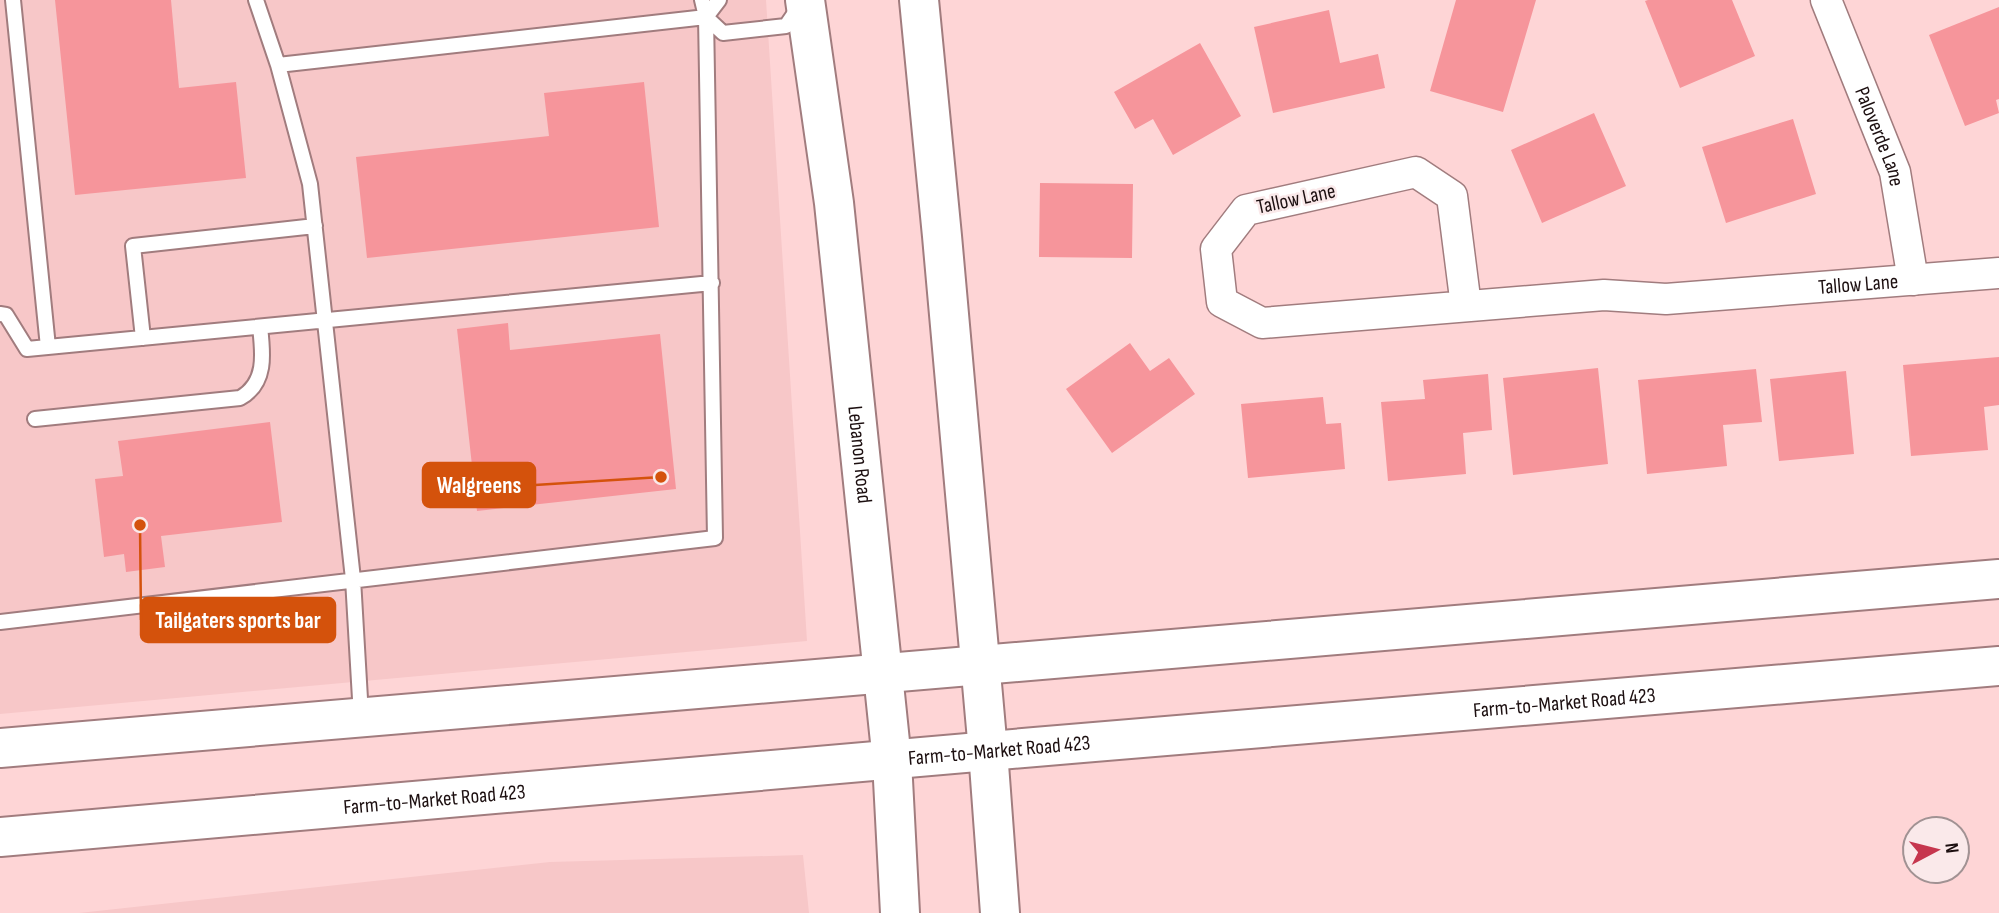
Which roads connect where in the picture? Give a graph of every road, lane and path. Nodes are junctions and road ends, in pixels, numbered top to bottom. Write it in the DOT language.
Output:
graph roads {
  1 [pos="13,0"];
  2 [pos="256,0"];
  3 [pos="702,0"];
  4 [pos="719,0"];
  5 [pos="804,0"];
  6 [pos="919,0"];
  7 [pos="1830,2"];
  8 [pos="706,17"];
  9 [pos="278,65"];
  10 [pos="315,226"];
  11 [pos="1999,273"];
  12 [pos="1913,280"];
  13 [pos="712,283"];
  14 [pos="1466,306"];
  15 [pos="0,314"];
  16 [pos="325,320"];
  17 [pos="260,327"];
  18 [pos="143,338"];
  19 [pos="48,347"];
  20 [pos="35,419"];
  21 [pos="353,579"];
  22 [pos="1999,579"];
  23 [pos="0,622"];
  24 [pos="980,664"];
  25 [pos="1999,666"];
  26 [pos="883,675"];
  27 [pos="361,717"];
  28 [pos="0,748"];
  29 [pos="988,751"];
  30 [pos="892,761"];
  31 [pos="0,837"];
  32 [pos="900,913"];
  33 [pos="1000,913"];
  1 -- 19 [label="lane"];
  2 -- 9 [label="lane"];
  3 -- 8 [label="lane"];
  4 -- 8 [label="lane"];
  5 -- 8 [label="lane"];
  5 -- 26 [label="main road, Lebanon Road"];
  6 -- 24 [label="main road"];
  7 -- 12 [label="street, Paloverde Lane"];
  8 -- 9 [label="lane"];
  8 -- 13 [label="lane"];
  9 -- 10 [label="lane"];
  10 -- 16 [label="lane"];
  10 -- 18 [label="lane"];
  11 -- 12 [label="street, Tallow Lane"];
  12 -- 14 [label="street, Tallow Lane"];
  13 -- 16 [label="lane"];
  13 -- 21 [label="lane"];
  14 -- 14 [label="street, Tallow Lane"];
  15 -- 19 [label="lane"];
  16 -- 17 [label="lane"];
  16 -- 21 [label="lane"];
  17 -- 18 [label="lane"];
  17 -- 20 [label="lane"];
  18 -- 19 [label="lane"];
  21 -- 23 [label="lane"];
  21 -- 27 [label="lane"];
  22 -- 24 [label="main road"];
  24 -- 26 [label="main road"];
  24 -- 29 [label="main road"];
  25 -- 29 [label="main road, Farm-to-Market Road 423"];
  26 -- 27 [label="main road"];
  26 -- 30 [label="main road, Lebanon Road"];
  27 -- 28 [label="main road"];
  29 -- 30 [label="main road, Farm-to-Market Road 423"];
  29 -- 33 [label="main road"];
  30 -- 31 [label="main road, Farm-to-Market Road 423"];
  30 -- 32 [label="main road, Lebanon Road"];
}
